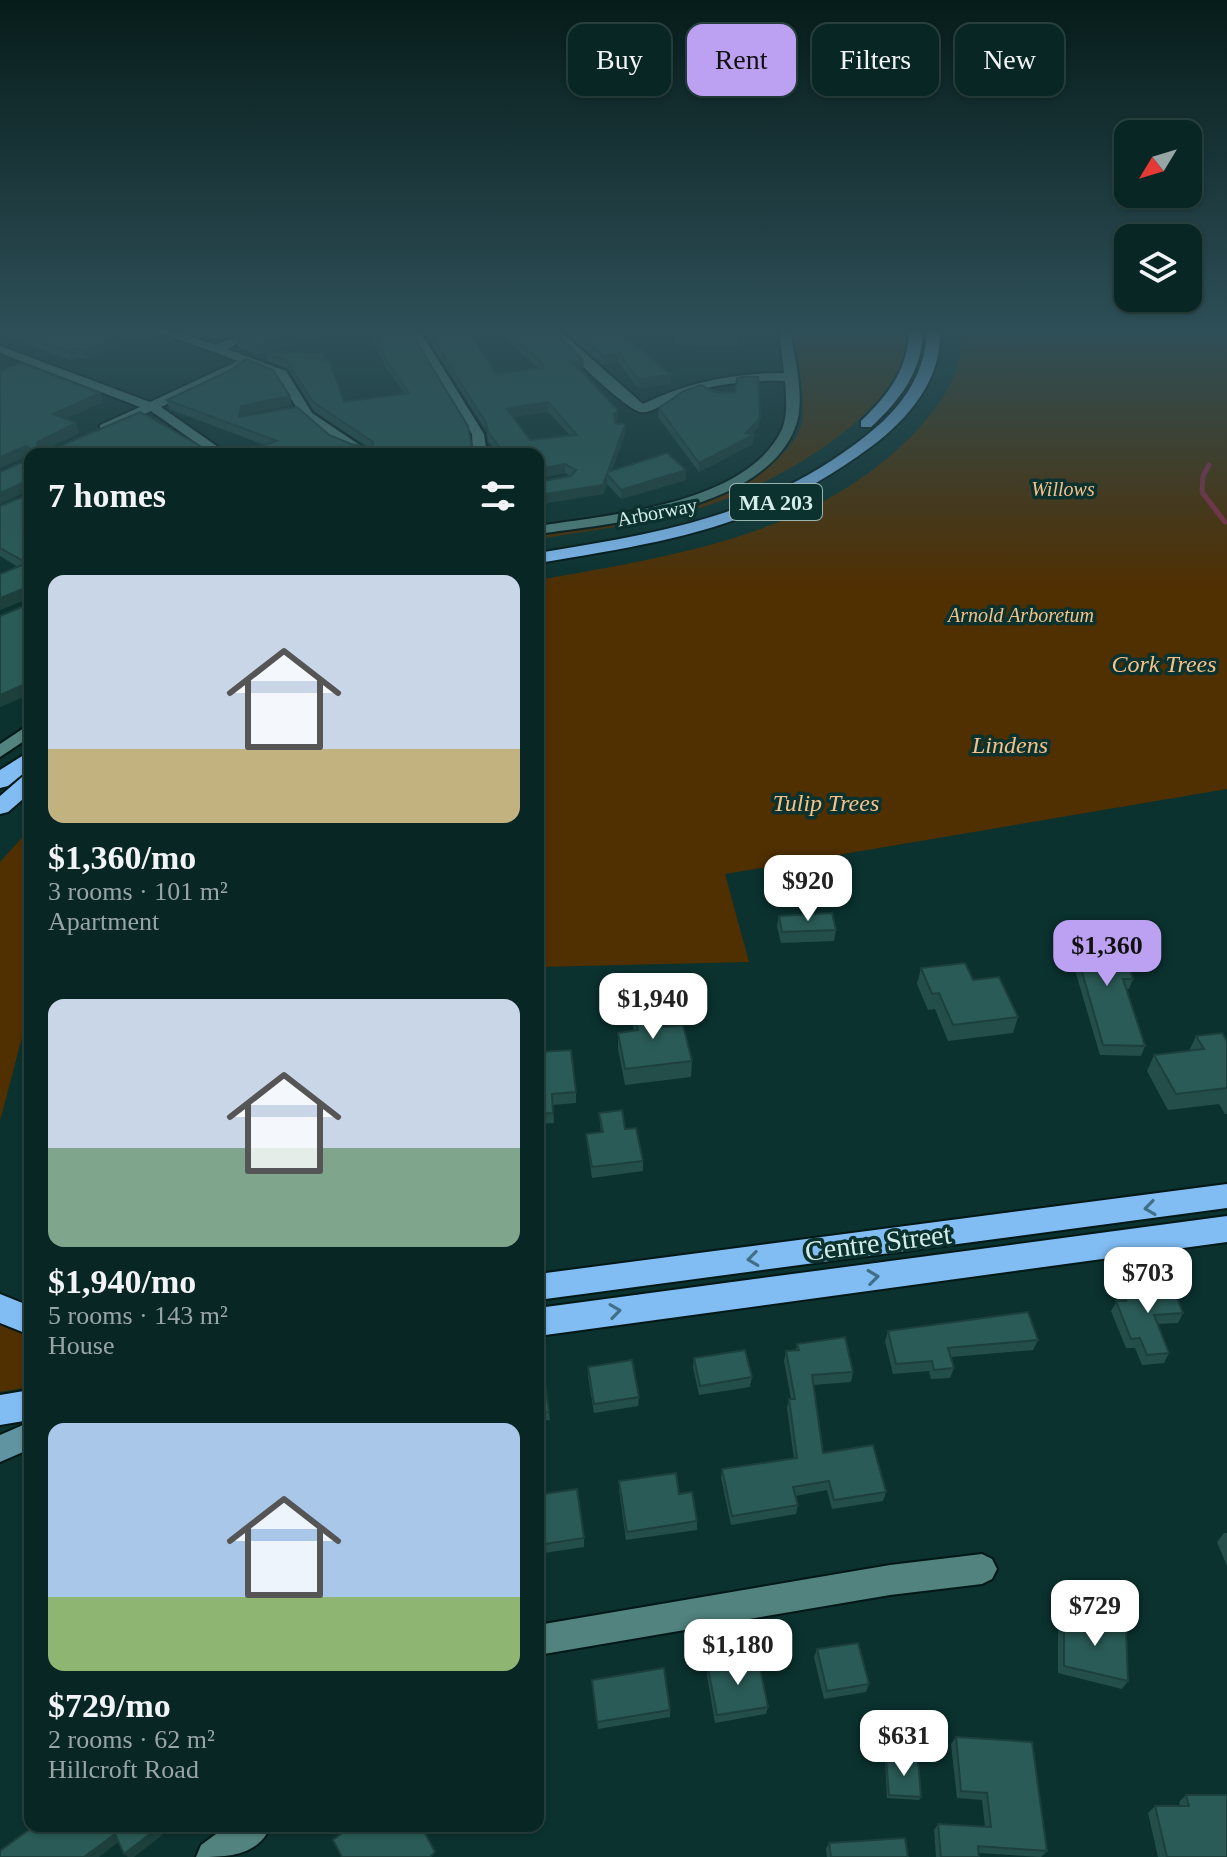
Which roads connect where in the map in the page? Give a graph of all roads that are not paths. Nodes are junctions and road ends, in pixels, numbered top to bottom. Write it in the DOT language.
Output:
graph roads {
  1 [pos="125,418"];
  2 [pos="167,418"];
  3 [pos="311,418"];
  4 [pos="468,418"];
  5 [pos="790,418"];
  6 [pos="872,418"];
  7 [pos="894,418"];
  8 [pos="94,432"];
  9 [pos="212,448"];
  10 [pos="356,448"];
  11 [pos="479,448"];
  12 [pos="17,468"];
  13 [pos="0,477"];
  14 [pos="24,489"];
  15 [pos="24,501"];
  16 [pos="13,506"];
  17 [pos="544,529"];
  18 [pos="544,545"];
  19 [pos="544,557"];
  20 [pos="24,734"];
  21 [pos="0,752"];
  22 [pos="24,763"];
  23 [pos="0,781"];
  24 [pos="24,787"];
  25 [pos="0,807"];
  26 [pos="1227,1196"];
  27 [pos="1227,1229"];
  28 [pos="544,1286"];
  29 [pos="0,1308"];
  30 [pos="24,1318"];
  31 [pos="544,1321"];
  32 [pos="24,1406"];
  33 [pos="0,1410"];
  34 [pos="24,1438"];
  35 [pos="0,1449"];
  36 [pos="982,1569"];
  37 [pos="544,1639"];
  38 [pos="246,1832"];
  39 [pos="213,1857"];
  1 -- 8 [label="street"];
  2 -- 9 [label="street"];
  3 -- 10 [label="street"];
  4 -- 11 [label="street"];
  5 -- 17 [label="street, Arborway"];
  6 -- 18 [label="highway, Arborway / MA 203"];
  7 -- 19 [label="highway, Arborway / MA 203"];
  12 -- 13 [label="street"];
  13 -- 14 [label="street"];
  15 -- 16 [label="street"];
  20 -- 21 [label="street"];
  22 -- 23 [label="highway"];
  24 -- 25 [label="highway"];
  26 -- 28 [label="highway, Centre Street, one-way"];
  31 -- 27 [label="highway, Centre Street, one-way"];
  29 -- 30 [label="highway"];
  32 -- 33 [label="highway"];
  34 -- 35 [label="street"];
  36 -- 37 [label="street"];
  38 -- 39 [label="street"];
}
